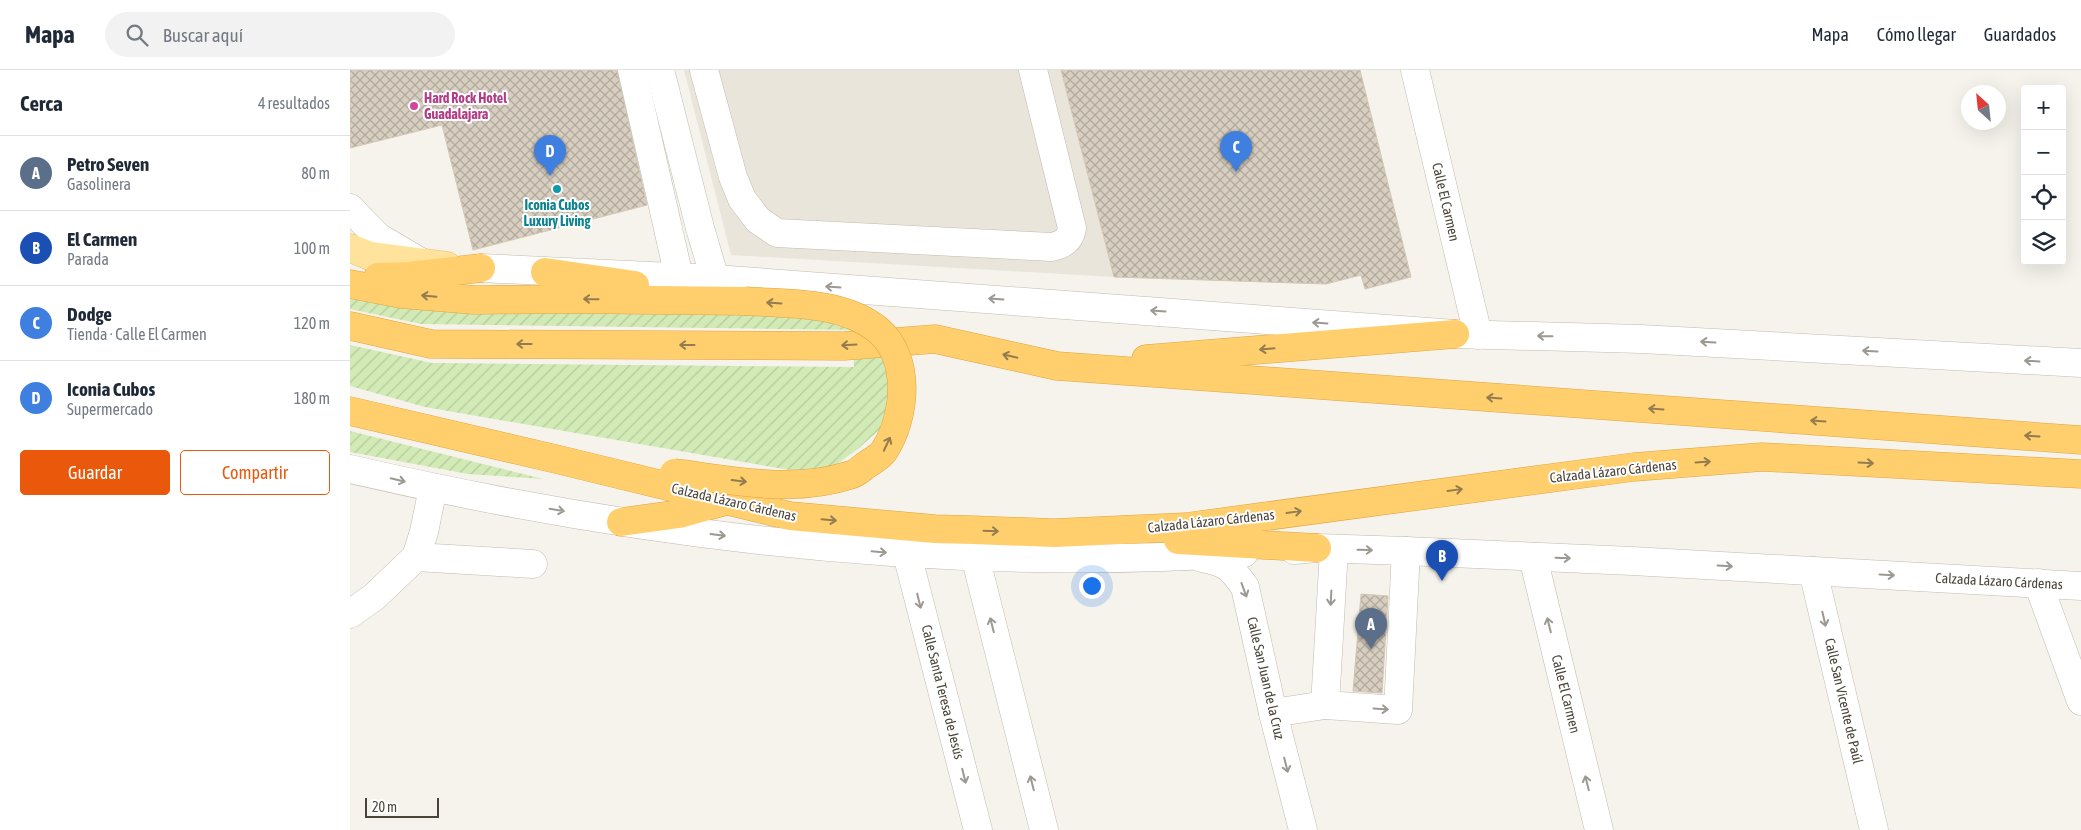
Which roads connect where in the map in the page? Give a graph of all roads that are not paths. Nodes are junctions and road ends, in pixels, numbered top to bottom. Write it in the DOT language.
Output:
graph roads {
  1 [pos="632,70"];
  2 [pos="660,70"];
  3 [pos="704,70"];
  4 [pos="1033,70"];
  5 [pos="1415,70"];
  6 [pos="350,208"];
  7 [pos="350,248"];
  8 [pos="426,264"];
  9 [pos="481,268"];
  10 [pos="545,272"];
  11 [pos="350,277"];
  12 [pos="679,277"];
  13 [pos="715,278"];
  14 [pos="350,284"];
  15 [pos="745,301"];
  16 [pos="350,326"];
  17 [pos="1467,334"];
  18 [pos="2081,363"];
  19 [pos="1057,366"];
  20 [pos="350,411"];
  21 [pos="2081,440"];
  22 [pos="560,460"];
  23 [pos="350,469"];
  24 [pos="2081,474"];
  25 [pos="433,488"];
  26 [pos="726,501"];
  27 [pos="620,522"];
  28 [pos="1054,533"];
  29 [pos="1326,549"];
  30 [pos="1406,551"];
  31 [pos="907,554"];
  32 [pos="975,556"];
  33 [pos="1193,556"];
  34 [pos="416,557"];
  35 [pos="1533,557"];
  36 [pos="533,564"];
  37 [pos="1813,571"];
  38 [pos="2038,583"];
  39 [pos="2081,586"];
  40 [pos="350,614"];
  41 [pos="2081,701"];
  42 [pos="1325,704"];
  43 [pos="1273,713"];
  44 [pos="978,830"];
  45 [pos="1044,830"];
  46 [pos="1303,830"];
  47 [pos="1599,830"];
  48 [pos="1874,830"];
  1 -- 12 [label="street"];
  2 -- 13 [label="street"];
  3 -- 4 [label="street"];
  5 -- 17 [label="street, Calle El Carmen"];
  6 -- 8 [label="street"];
  7 -- 8 [label="main road"];
  8 -- 9 [label="main road"];
  9 -- 10 [label="street"];
  9 -- 11 [label="highway"];
  10 -- 12 [label="street"];
  10 -- 15 [label="highway"];
  12 -- 13 [label="street"];
  17 -- 13 [label="street, one-way"];
  15 -- 14 [label="highway, one-way"];
  22 -- 15 [label="highway, one-way, bridge"];
  19 -- 16 [label="highway, one-way"];
  18 -- 17 [label="street, one-way"];
  17 -- 19 [label="highway, one-way"];
  21 -- 19 [label="highway, one-way"];
  20 -- 22 [label="highway, Calzada Lázaro Cárdenas"];
  22 -- 26 [label="highway, Calzada Lázaro Cárdenas"];
  23 -- 25 [label="street, one-way"];
  28 -- 24 [label="highway, Calzada Lázaro Cárdenas, one-way"];
  25 -- 27 [label="street, one-way"];
  25 -- 34 [label="street"];
  26 -- 27 [label="highway"];
  26 -- 28 [label="highway, Calzada Lázaro Cárdenas, one-way"];
  27 -- 31 [label="street, one-way"];
  28 -- 29 [label="highway"];
  29 -- 30 [label="street, Calzada Lázaro Cárdenas, one-way"];
  29 -- 33 [label="street, Calzada Lázaro Cárdenas"];
  29 -- 42 [label="street, one-way"];
  30 -- 35 [label="street, Calzada Lázaro Cárdenas"];
  42 -- 30 [label="street, one-way"];
  31 -- 32 [label="street"];
  31 -- 44 [label="street, Calle Santa Teresa de Jesús, one-way"];
  32 -- 33 [label="street"];
  45 -- 32 [label="street, one-way"];
  33 -- 43 [label="street, Calle San Juan de la Cruz, one-way"];
  34 -- 36 [label="street"];
  34 -- 40 [label="street"];
  35 -- 37 [label="street, Calzada Lázaro Cárdenas, one-way"];
  47 -- 35 [label="street, Calle El Carmen, one-way"];
  37 -- 38 [label="street, Calzada Lázaro Cárdenas, one-way"];
  37 -- 48 [label="street, Calle San Vicente de Paúl, one-way"];
  38 -- 39 [label="street, Calzada Lázaro Cárdenas"];
  38 -- 41 [label="street"];
  42 -- 43 [label="street"];
  43 -- 46 [label="street, Calle San Juan de la Cruz, one-way"];
}
